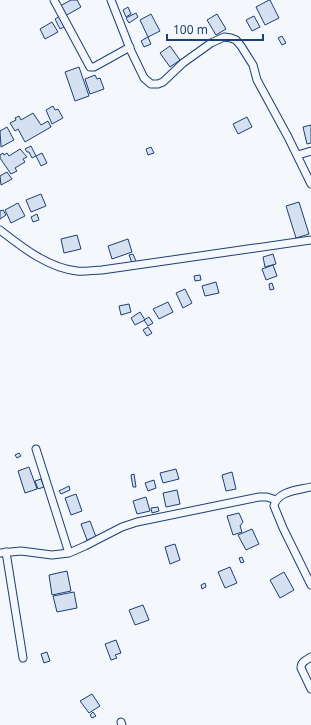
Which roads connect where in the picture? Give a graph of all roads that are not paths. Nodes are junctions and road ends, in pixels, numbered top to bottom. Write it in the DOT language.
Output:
graph roads {
  1 [pos="54,0"];
  2 [pos="111,0"];
  3 [pos="130,47"];
  4 [pos="311,151"];
  5 [pos="298,155"];
  6 [pos="311,184"];
  7 [pos="0,230"];
  8 [pos="311,240"];
  9 [pos="36,449"];
  10 [pos="311,487"];
  11 [pos="276,500"];
  12 [pos="3,552"];
  13 [pos="69,553"];
  14 [pos="311,585"];
  15 [pos="311,657"];
  16 [pos="23,658"];
  17 [pos="311,689"];
  1 -- 3 [label="street"];
  2 -- 3 [label="street"];
  3 -- 5 [label="street"];
  4 -- 5 [label="street"];
  5 -- 6 [label="street"];
  7 -- 8 [label="street"];
  9 -- 13 [label="street"];
  10 -- 11 [label="street"];
  11 -- 13 [label="street"];
  11 -- 14 [label="street"];
  12 -- 13 [label="street"];
  12 -- 16 [label="street"];
  15 -- 17 [label="street"];
}
